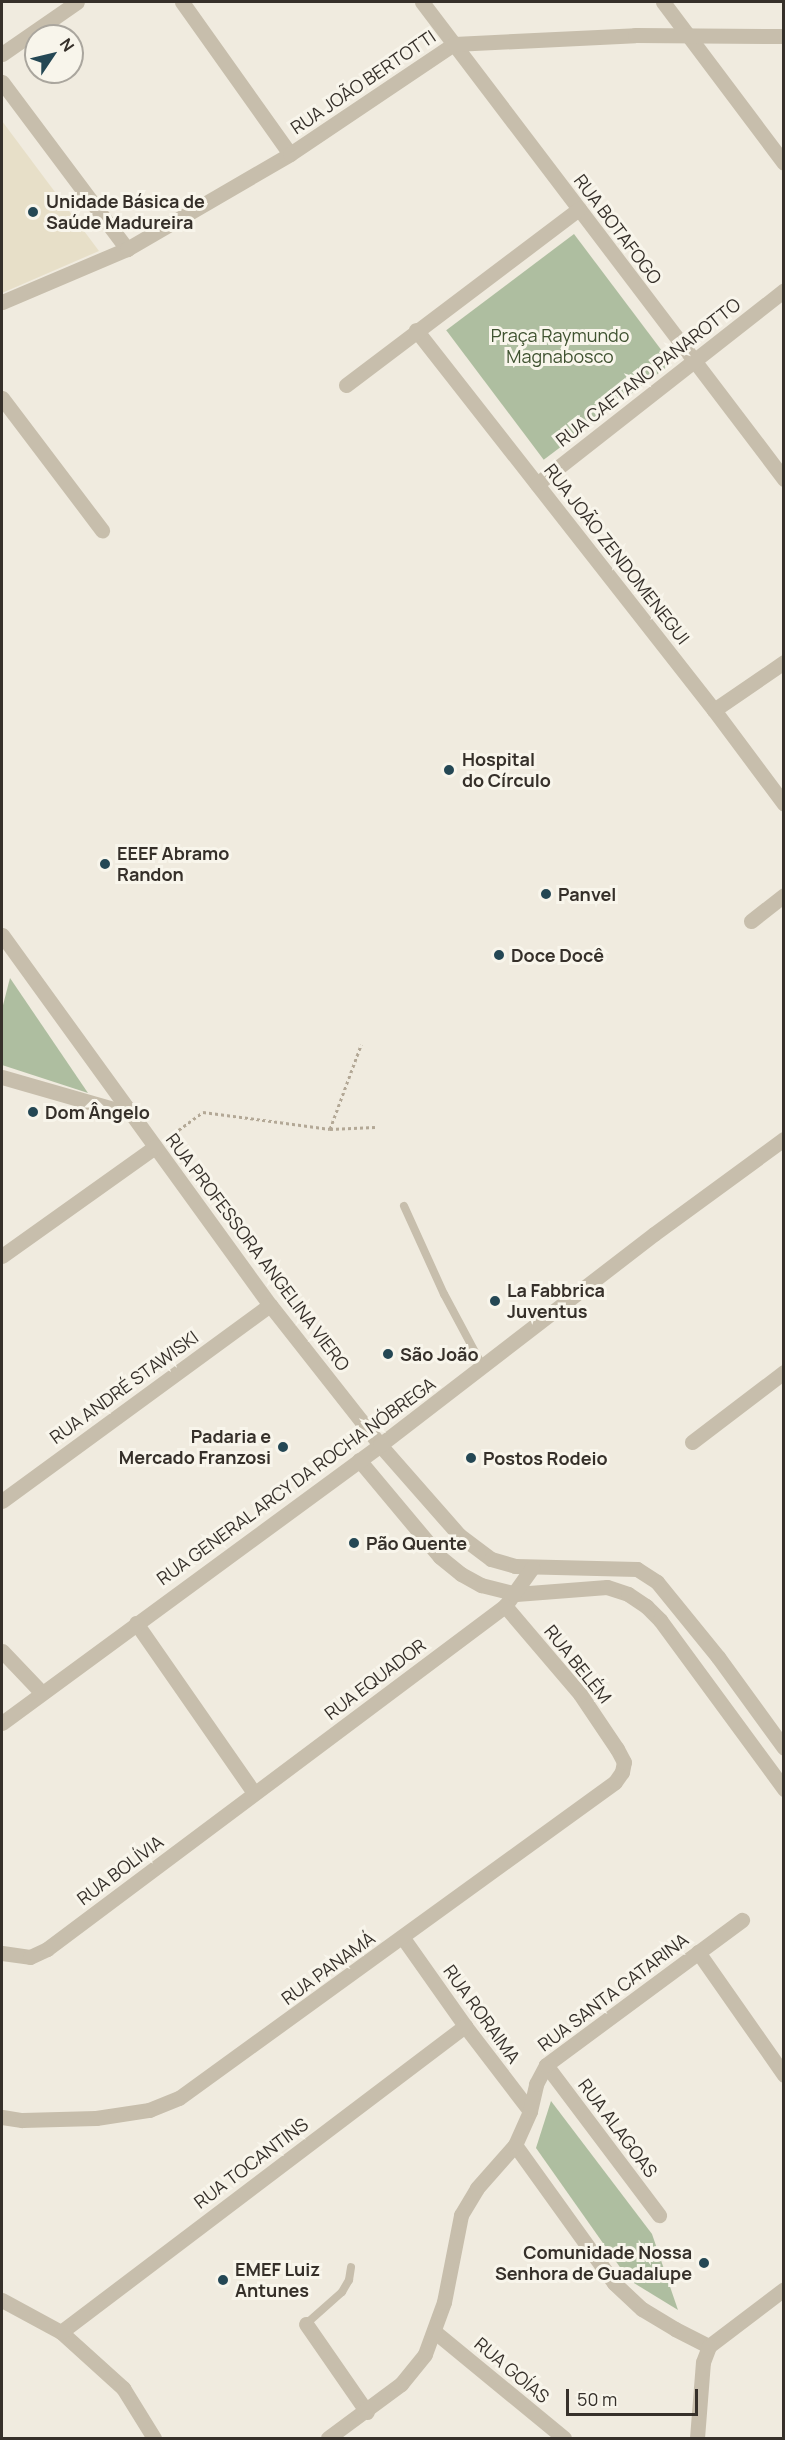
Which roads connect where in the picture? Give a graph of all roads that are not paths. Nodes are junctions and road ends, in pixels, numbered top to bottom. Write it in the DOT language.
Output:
graph roads {
  1 [pos="77,2"];
  2 [pos="182,2"];
  3 [pos="422,2"];
  4 [pos="663,2"];
  5 [pos="688,35"];
  6 [pos="783,36"];
  7 [pos="454,44"];
  8 [pos="2,54"];
  9 [pos="2,82"];
  10 [pos="290,154"];
  11 [pos="783,163"];
  12 [pos="579,210"];
  13 [pos="127,249"];
  14 [pos="783,290"];
  15 [pos="2,302"];
  16 [pos="416,330"];
  17 [pos="695,362"];
  18 [pos="346,385"];
  19 [pos="2,398"];
  20 [pos="783,479"];
  21 [pos="537,484"];
  22 [pos="102,530"];
  23 [pos="783,662"];
  24 [pos="714,710"];
  25 [pos="783,804"];
  26 [pos="783,895"];
  27 [pos="751,921"];
  28 [pos="2,935"];
  29 [pos="2,1077"];
  30 [pos="131,1114"];
  31 [pos="783,1138"];
  32 [pos="155,1147"];
  33 [pos="404,1206"];
  34 [pos="2,1256"];
  35 [pos="270,1305"];
  36 [pos="483,1367"];
  37 [pos="783,1372"];
  38 [pos="692,1442"];
  39 [pos="380,1445"];
  40 [pos="359,1460"];
  41 [pos="2,1501"];
  42 [pos="459,1535"];
  43 [pos="441,1557"];
  44 [pos="608,1566"];
  45 [pos="531,1568"];
  46 [pos="607,1587"];
  47 [pos="516,1594"];
  48 [pos="678,1605"];
  49 [pos="505,1606"];
  50 [pos="660,1620"];
  51 [pos="136,1623"];
  52 [pos="2,1651"];
  53 [pos="718,1657"];
  54 [pos="697,1671"];
  55 [pos="41,1692"];
  56 [pos="2,1723"];
  57 [pos="783,1748"];
  58 [pos="617,1749"];
  59 [pos="783,1789"];
  60 [pos="254,1793"];
  61 [pos="742,1920"];
  62 [pos="403,1938"];
  63 [pos="698,1952"];
  64 [pos="2,1953"];
  65 [pos="465,2026"];
  66 [pos="546,2065"];
  67 [pos="783,2074"];
  68 [pos="530,2111"];
  69 [pos="2,2117"];
  70 [pos="515,2145"];
  71 [pos="659,2215"];
  72 [pos="351,2266"];
  73 [pos="783,2289"];
  74 [pos="2,2300"];
  75 [pos="306,2325"];
  76 [pos="61,2332"];
  77 [pos="435,2332"];
  78 [pos="709,2346"];
  79 [pos="367,2412"];
  80 [pos="154,2439"];
  81 [pos="328,2439"];
  82 [pos="564,2439"];
  83 [pos="697,2439"];
  1 -- 8 [label="street"];
  2 -- 10 [label="street"];
  3 -- 7 [label="street, RUA BOTAFOGO"];
  4 -- 5 [label="street"];
  5 -- 6 [label="street, RUA JOÃO BERTOTTI"];
  5 -- 7 [label="street, RUA JOÃO BERTOTTI"];
  5 -- 11 [label="street"];
  7 -- 10 [label="street, RUA JOÃO BERTOTTI"];
  7 -- 12 [label="street, RUA BOTAFOGO"];
  9 -- 13 [label="street"];
  10 -- 13 [label="street, RUA JOÃO BERTOTTI"];
  12 -- 16 [label="street"];
  12 -- 17 [label="street, RUA BOTAFOGO"];
  13 -- 15 [label="street, RUA JOÃO BERTOTTI"];
  14 -- 17 [label="street, RUA CAETANO PANAROTTO"];
  16 -- 18 [label="street"];
  16 -- 21 [label="street, RUA JOÃO ZENDOMENEGUI"];
  17 -- 20 [label="street, RUA BOTAFOGO"];
  17 -- 21 [label="street, RUA CAETANO PANAROTTO"];
  19 -- 22 [label="street"];
  21 -- 24 [label="street, RUA JOÃO ZENDOMENEGUI"];
  23 -- 24 [label="street"];
  24 -- 25 [label="street, RUA JOÃO ZENDOMENEGUI"];
  26 -- 27 [label="street"];
  28 -- 30 [label="street, RUA PROFESSORA ANGELINA VIERO"];
  29 -- 30 [label="street"];
  30 -- 32 [label="street, RUA PROFESSORA ANGELINA VIERO"];
  31 -- 36 [label="street, RUA GENERAL ARCY DA ROCHA NÓBREGA"];
  32 -- 34 [label="street"];
  32 -- 35 [label="street, RUA PROFESSORA ANGELINA VIERO"];
  33 -- 36 [label="lane"];
  35 -- 39 [label="street, RUA PROFESSORA ANGELINA VIERO"];
  35 -- 41 [label="street, RUA ANDRÉ STAWISKI"];
  36 -- 39 [label="street, RUA GENERAL ARCY DA ROCHA NÓBREGA"];
  37 -- 38 [label="street"];
  39 -- 40 [label="street, RUA GENERAL ARCY DA ROCHA NÓBREGA"];
  39 -- 42 [label="street, RUA PROFESSORA ANGELINA VIERO"];
  40 -- 43 [label="street"];
  40 -- 51 [label="street, RUA GENERAL ARCY DA ROCHA NÓBREGA"];
  42 -- 43 [label="street"];
  42 -- 45 [label="street, RUA PROFESSORA ANGELINA VIERO"];
  43 -- 47 [label="street"];
  44 -- 45 [label="street, RUA PROFESSORA ANGELINA VIERO"];
  44 -- 46 [label="street"];
  44 -- 48 [label="street, RUA PROFESSORA ANGELINA VIERO"];
  45 -- 47 [label="street, RUA EQUADOR"];
  46 -- 47 [label="street"];
  46 -- 50 [label="street"];
  47 -- 49 [label="street, RUA EQUADOR"];
  48 -- 50 [label="street"];
  48 -- 53 [label="street, RUA PROFESSORA ANGELINA VIERO"];
  49 -- 58 [label="street, RUA BELÉM"];
  49 -- 60 [label="street, RUA EQUADOR"];
  50 -- 54 [label="street"];
  51 -- 55 [label="street, RUA GENERAL ARCY DA ROCHA NÓBREGA"];
  51 -- 60 [label="street"];
  52 -- 55 [label="street"];
  53 -- 54 [label="street"];
  53 -- 57 [label="street, RUA PROFESSORA ANGELINA VIERO"];
  54 -- 59 [label="street"];
  55 -- 56 [label="street, RUA GENERAL ARCY DA ROCHA NÓBREGA"];
  58 -- 62 [label="street, RUA PANAMÁ"];
  60 -- 64 [label="street, RUA BOLÍVIA"];
  61 -- 63 [label="street, RUA SANTA CATARINA"];
  62 -- 65 [label="street, RUA RORAIMA"];
  62 -- 69 [label="street, RUA PANAMÁ"];
  63 -- 66 [label="street, RUA SANTA CATARINA"];
  63 -- 67 [label="street"];
  65 -- 68 [label="street, RUA RORAIMA"];
  65 -- 76 [label="street, RUA TOCANTINS"];
  66 -- 68 [label="street, RUA SANTA CATARINA"];
  66 -- 71 [label="street, RUA ALAGOAS"];
  68 -- 70 [label="street, RUA SANTA CATARINA"];
  70 -- 77 [label="street, RUA SANTA CATARINA"];
  70 -- 78 [label="street"];
  72 -- 75 [label="lane"];
  73 -- 78 [label="street"];
  74 -- 76 [label="street"];
  75 -- 79 [label="street"];
  76 -- 80 [label="street"];
  77 -- 79 [label="street, RUA SANTA CATARINA"];
  77 -- 82 [label="street, RUA GOÍAS"];
  78 -- 83 [label="street"];
  79 -- 81 [label="street, RUA SANTA CATARINA"];
}
